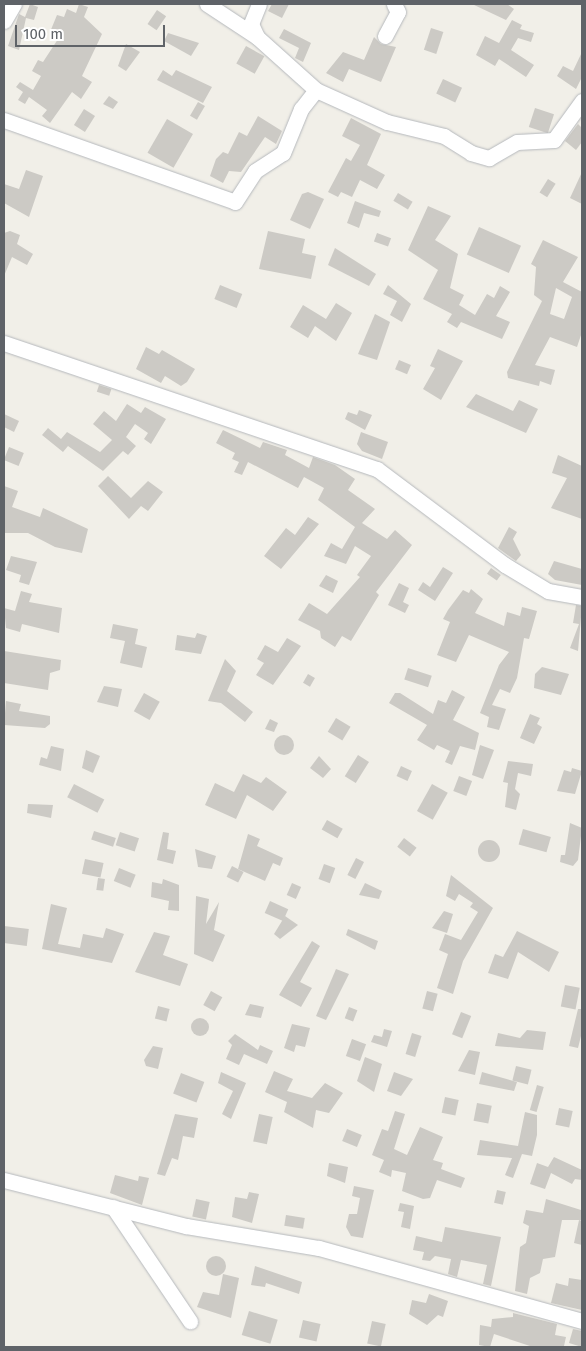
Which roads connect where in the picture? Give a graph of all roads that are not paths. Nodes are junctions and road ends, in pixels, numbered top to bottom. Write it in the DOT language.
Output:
graph roads {
  1 [pos="14,4"];
  2 [pos="207,4"];
  3 [pos="260,4"];
  4 [pos="398,4"];
  5 [pos="4,21"];
  6 [pos="385,36"];
  7 [pos="257,37"];
  8 [pos="316,90"];
  9 [pos="582,101"];
  10 [pos="4,120"];
  11 [pos="4,344"];
  12 [pos="582,598"];
  13 [pos="4,1180"];
  14 [pos="113,1207"];
  15 [pos="190,1321"];
  16 [pos="582,1321"];
  1 -- 5 [label="street"];
  2 -- 7 [label="street"];
  3 -- 7 [label="street"];
  4 -- 6 [label="street"];
  7 -- 8 [label="street"];
  8 -- 9 [label="street"];
  8 -- 10 [label="street"];
  11 -- 12 [label="street"];
  13 -- 14 [label="street"];
  14 -- 15 [label="street"];
  14 -- 16 [label="street"];
}
